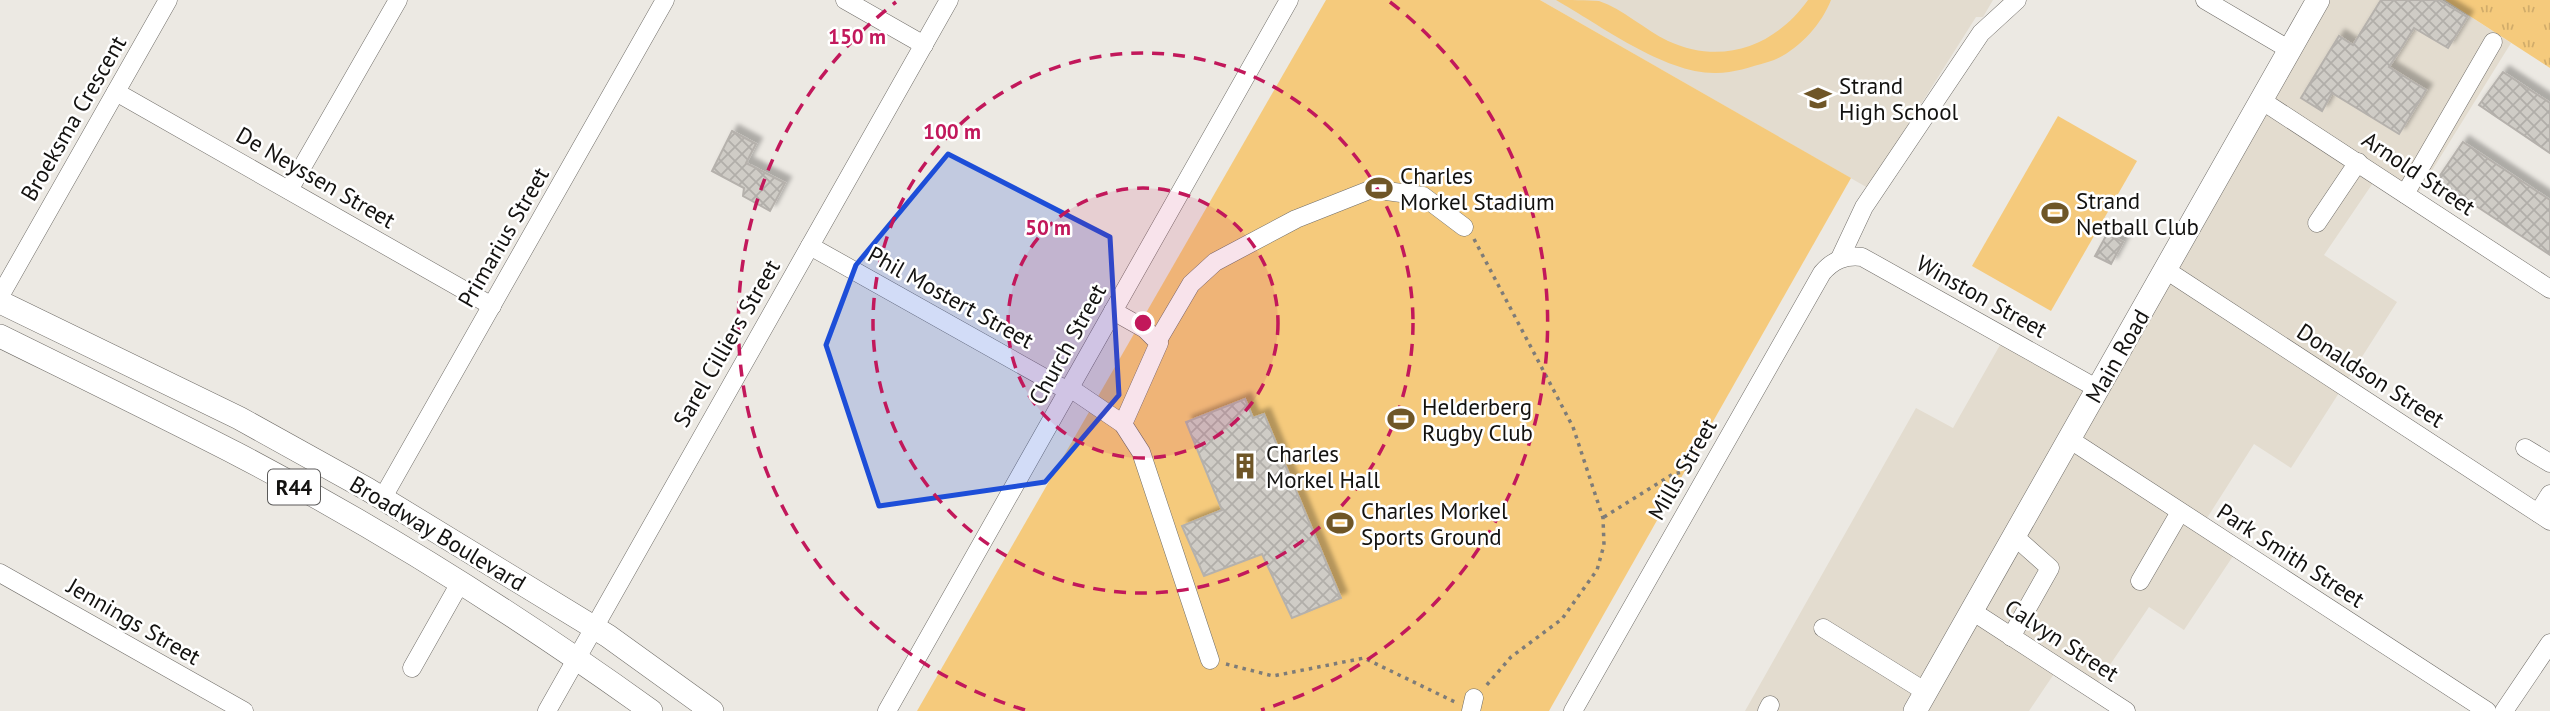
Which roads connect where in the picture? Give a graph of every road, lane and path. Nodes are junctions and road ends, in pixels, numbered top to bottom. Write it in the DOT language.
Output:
graph roads {
  1 [pos="168,0"];
  2 [pos="398,0"];
  3 [pos="665,0"];
  4 [pos="845,0"];
  5 [pos="949,0"];
  6 [pos="1289,0"];
  7 [pos="2017,0"];
  8 [pos="2205,0"];
  9 [pos="2318,0"];
  10 [pos="2493,43"];
  11 [pos="924,45"];
  12 [pos="2290,50"];
  13 [pos="116,92"];
  14 [pos="2261,100"];
  15 [pos="2358,162"];
  16 [pos="289,190"];
  17 [pos="2405,194"];
  18 [pos="2318,223"];
  19 [pos="1464,226"];
  20 [pos="810,246"];
  21 [pos="1840,258"];
  22 [pos="2165,270"];
  23 [pos="2550,289"];
  24 [pos="0,296"];
  25 [pos="0,302"];
  26 [pos="492,306"];
  27 [pos="1113,311"];
  28 [pos="0,336"];
  29 [pos="1158,340"];
  30 [pos="2098,389"];
  31 [pos="1069,390"];
  32 [pos="1124,424"];
  33 [pos="2069,439"];
  34 [pos="2525,448"];
  35 [pos="2550,463"];
  36 [pos="1706,476"];
  37 [pos="2550,494"];
  38 [pos="382,499"];
  39 [pos="2180,512"];
  40 [pos="1603,517"];
  41 [pos="2544,517"];
  42 [pos="2014,536"];
  43 [pos="0,573"];
  44 [pos="2140,581"];
  45 [pos="460,583"];
  46 [pos="1972,611"];
  47 [pos="595,628"];
  48 [pos="1823,628"];
  49 [pos="2011,636"];
  50 [pos="2550,642"];
  51 [pos="576,659"];
  52 [pos="1210,660"];
  53 [pos="412,668"];
  54 [pos="1920,702"];
  55 [pos="1473,704"];
  56 [pos="244,711"];
  57 [pos="547,711"];
  58 [pos="651,711"];
  59 [pos="712,711"];
  60 [pos="887,711"];
  61 [pos="1573,711"];
  62 [pos="2126,711"];
  63 [pos="2487,711"];
  64 [pos="2504,711"];
  1 -- 13 [label="street, Broeksma Crescent"];
  2 -- 16 [label="street"];
  3 -- 26 [label="street, Primarius Street"];
  4 -- 11 [label="street"];
  5 -- 11 [label="street, Sarel Cilliers Street"];
  6 -- 27 [label="street, Church Street"];
  7 -- 21 [label="street, Mills Street"];
  8 -- 12 [label="street"];
  9 -- 12 [label="main road, Main Road"];
  10 -- 17 [label="street"];
  11 -- 20 [label="street, Sarel Cilliers Street"];
  12 -- 14 [label="main road, Main Road"];
  13 -- 16 [label="street, De Neyssen Street"];
  13 -- 24 [label="street, Broeksma Crescent"];
  14 -- 15 [label="street, Arnold Street"];
  14 -- 22 [label="main road, Main Road"];
  15 -- 17 [label="street, Arnold Street"];
  15 -- 18 [label="street"];
  16 -- 26 [label="street, De Neyssen Street"];
  17 -- 23 [label="street, Arnold Street"];
  19 -- 29 [label="street"];
  19 -- 40 [label="path"];
  20 -- 31 [label="street, Phil Mostert Street"];
  20 -- 47 [label="street, Sarel Cilliers Street"];
  21 -- 30 [label="street, Winston Street"];
  21 -- 36 [label="street, Mills Street"];
  22 -- 30 [label="main road, Main Road"];
  22 -- 41 [label="street, Donaldson Street"];
  25 -- 38 [label="main road, Broadway Boulevard / R44"];
  26 -- 38 [label="street, Primarius Street"];
  27 -- 29 [label="street"];
  27 -- 31 [label="street, Church Street"];
  28 -- 45 [label="main road, Broadway Boulevard / R44"];
  29 -- 32 [label="street"];
  30 -- 33 [label="main road, Main Road"];
  31 -- 32 [label="street, Phil Mostert Street"];
  31 -- 60 [label="street, Church Street"];
  32 -- 52 [label="street"];
  33 -- 39 [label="street, Park Smith Street"];
  33 -- 42 [label="main road, Main Road"];
  34 -- 35 [label="street"];
  36 -- 40 [label="path"];
  36 -- 61 [label="street, Mills Street"];
  37 -- 41 [label="street"];
  38 -- 47 [label="main road, Broadway Boulevard / R44"];
  39 -- 44 [label="street"];
  39 -- 63 [label="street, Park Smith Street"];
  40 -- 55 [label="path"];
  42 -- 46 [label="main road, Main Road"];
  42 -- 49 [label="street"];
  43 -- 56 [label="street, Jennings Street"];
  45 -- 51 [label="main road, Broadway Boulevard / R44"];
  45 -- 53 [label="street"];
  46 -- 49 [label="street, Calvyn Street"];
  46 -- 54 [label="main road, Main Road"];
  47 -- 51 [label="street, Sarel Cilliers Street"];
  47 -- 59 [label="main road, Broadway Boulevard / R44"];
  48 -- 54 [label="street"];
  49 -- 62 [label="street, Calvyn Street"];
  50 -- 64 [label="street"];
  51 -- 57 [label="street, Sarel Cilliers Street"];
  51 -- 58 [label="main road, Broadway Boulevard / R44"];
  52 -- 55 [label="path"];
}
